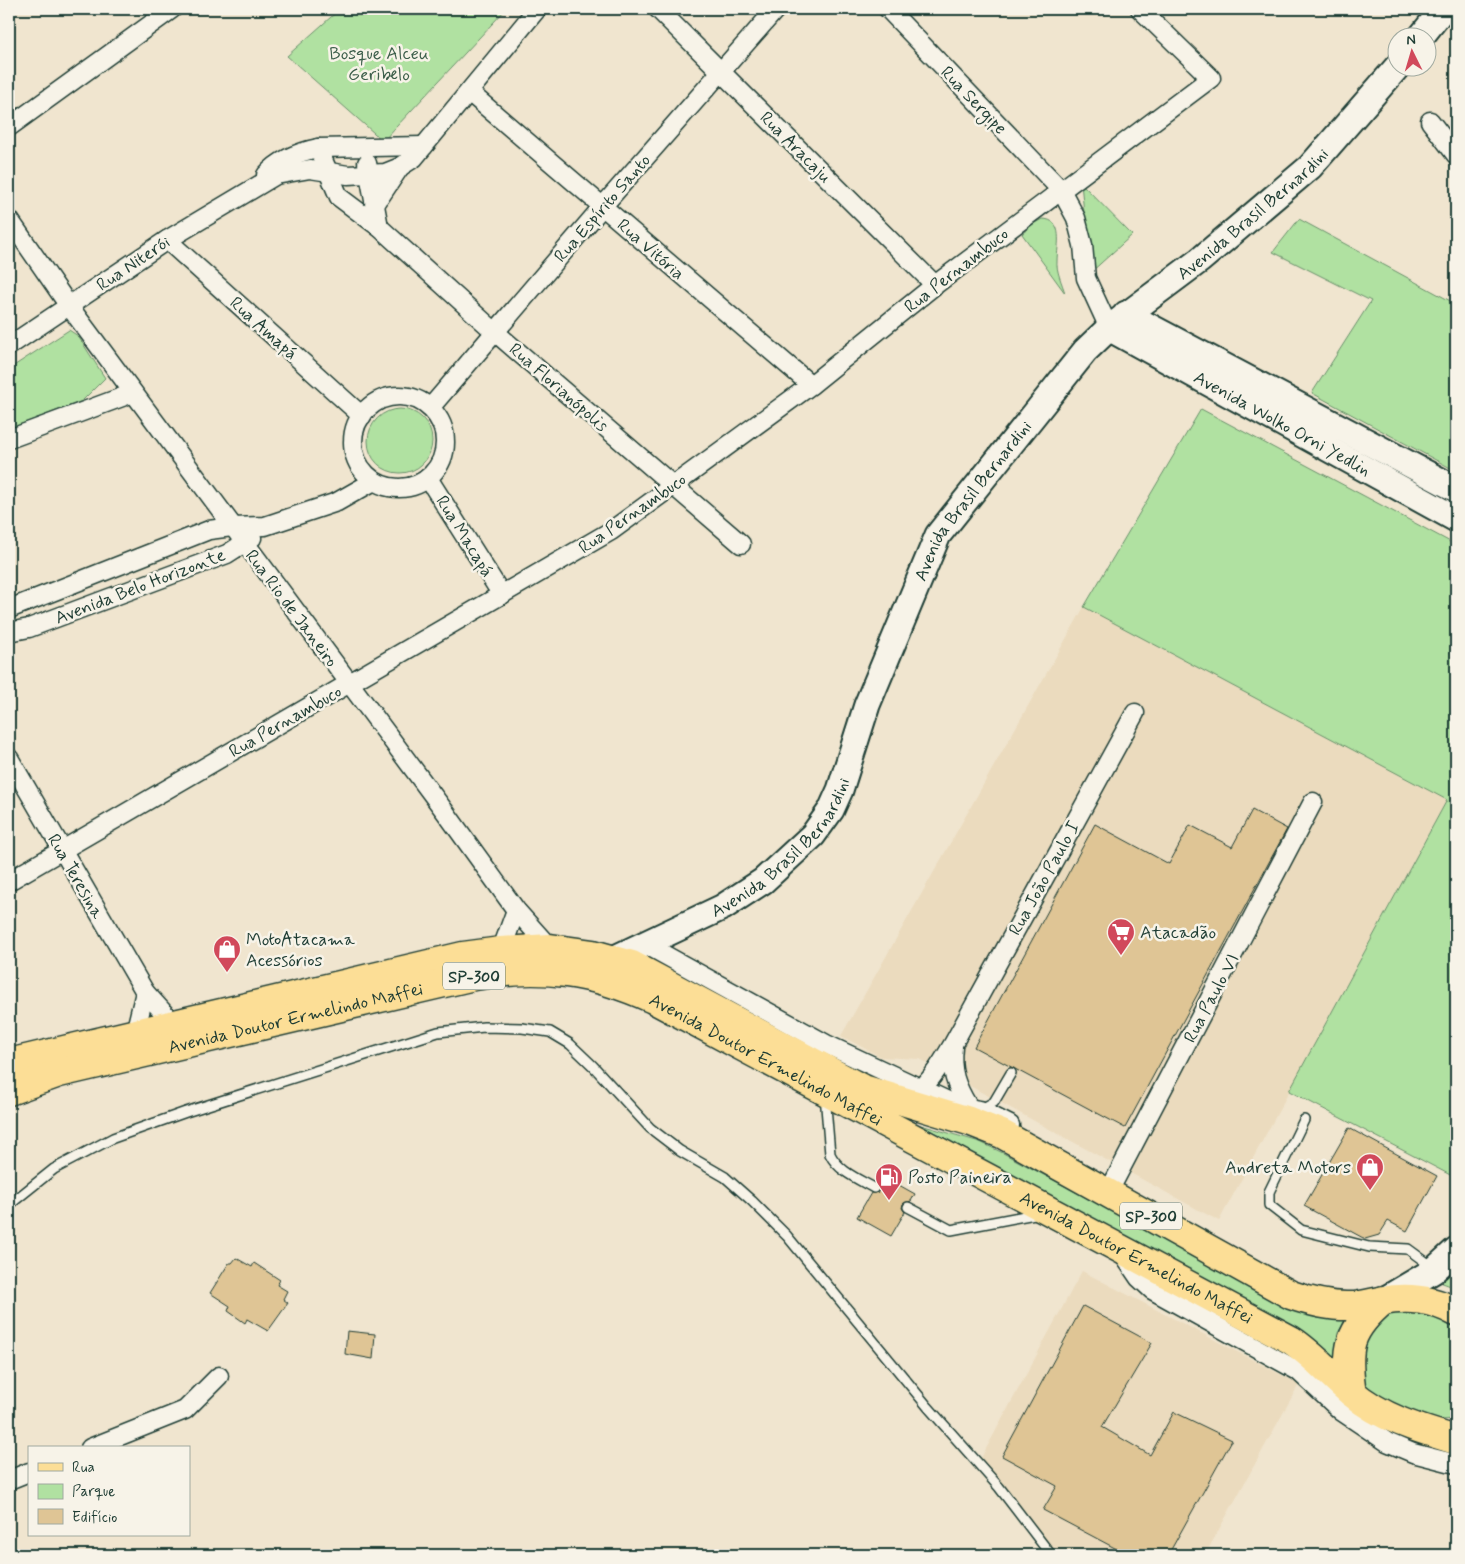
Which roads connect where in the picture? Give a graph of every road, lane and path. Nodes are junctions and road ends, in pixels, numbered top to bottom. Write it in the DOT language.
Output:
graph roads {
  1 [pos="172,9"];
  2 [pos="536,9"];
  3 [pos="658,9"];
  4 [pos="776,9"];
  5 [pos="888,9"];
  6 [pos="1140,9"];
  7 [pos="1443,9"];
  8 [pos="1428,28"];
  9 [pos="721,72"];
  10 [pos="1388,77"];
  11 [pos="468,92"];
  12 [pos="1430,121"];
  13 [pos="9,128"];
  14 [pos="424,146"];
  15 [pos="318,148"];
  16 [pos="364,149"];
  17 [pos="1456,155"];
  18 [pos="400,168"];
  19 [pos="327,172"];
  20 [pos="368,174"];
  21 [pos="259,183"];
  22 [pos="1061,190"];
  23 [pos="374,206"];
  24 [pos="602,206"];
  25 [pos="9,219"];
  26 [pos="379,227"];
  27 [pos="167,240"];
  28 [pos="935,285"];
  29 [pos="69,306"];
  30 [pos="1118,321"];
  31 [pos="495,332"];
  32 [pos="9,346"];
  33 [pos="811,386"];
  34 [pos="133,393"];
  35 [pos="430,408"];
  36 [pos="362,416"];
  37 [pos="9,439"];
  38 [pos="428,478"];
  39 [pos="374,481"];
  40 [pos="673,485"];
  41 [pos="1456,489"];
  42 [pos="1456,519"];
  43 [pos="265,526"];
  44 [pos="232,527"];
  45 [pos="245,544"];
  46 [pos="741,544"];
  47 [pos="502,595"];
  48 [pos="9,609"];
  49 [pos="9,632"];
  50 [pos="348,684"];
  51 [pos="1135,713"];
  52 [pos="9,758"];
  53 [pos="1313,802"];
  54 [pos="61,850"];
  55 [pos="9,881"];
  56 [pos="516,910"];
  57 [pos="645,944"];
  58 [pos="550,948"];
  59 [pos="501,950"];
  60 [pos="613,959"];
  61 [pos="145,992"];
  62 [pos="174,1024"];
  63 [pos="135,1033"];
  64 [pos="953,1044"];
  65 [pos="9,1063"];
  66 [pos="1011,1073"];
  67 [pos="824,1090"];
  68 [pos="9,1091"];
  69 [pos="999,1096"];
  70 [pos="914,1097"];
  71 [pos="967,1107"];
  72 [pos="1304,1120"];
  73 [pos="1003,1121"];
  74 [pos="1048,1160"];
  75 [pos="874,1188"];
  76 [pos="1108,1194"];
  77 [pos="9,1205"];
  78 [pos="908,1207"];
  79 [pos="1050,1211"];
  80 [pos="1118,1248"];
  81 [pos="1456,1250"];
  82 [pos="1436,1269"];
  83 [pos="1384,1300"];
  84 [pos="1456,1312"];
  85 [pos="219,1376"];
  86 [pos="1352,1393"];
  87 [pos="1448,1433"];
  88 [pos="95,1446"];
  89 [pos="1456,1464"];
  90 [pos="28,1472"];
  91 [pos="9,1480"];
  92 [pos="1051,1555"];
  1 -- 13 [label="street"];
  2 -- 11 [label="street"];
  3 -- 9 [label="street, Rua Aracaju"];
  4 -- 9 [label="street, Rua Espírito Santo"];
  5 -- 22 [label="street, Rua Sergipe"];
  6 -- 22 [label="street, Rua Pernambuco"];
  7 -- 8 [label="street"];
  9 -- 24 [label="street, Rua Espírito Santo"];
  9 -- 28 [label="street, Rua Aracaju"];
  10 -- 30 [label="street, Avenida Brasil Bernardini"];
  11 -- 14 [label="street"];
  11 -- 24 [label="street, Rua Vitória"];
  12 -- 17 [label="street"];
  14 -- 16 [label="street, Rua Niterói"];
  14 -- 18 [label="street"];
  15 -- 16 [label="street, Rua Niterói"];
  15 -- 19 [label="street, Rua Florianópolis"];
  15 -- 21 [label="street, Rua Niterói"];
  16 -- 20 [label="street"];
  18 -- 20 [label="street, Rua Niterói"];
  18 -- 23 [label="street"];
  19 -- 20 [label="street, Rua Niterói"];
  19 -- 21 [label="street, Rua Niterói"];
  19 -- 26 [label="street, Rua Florianópolis"];
  20 -- 23 [label="street"];
  21 -- 27 [label="street, Rua Niterói"];
  22 -- 28 [label="street, Rua Pernambuco"];
  22 -- 30 [label="street, Rua Sergipe"];
  23 -- 26 [label="street"];
  24 -- 31 [label="street, Rua Espírito Santo"];
  24 -- 33 [label="street, Rua Vitória"];
  25 -- 29 [label="street, Rua Rio de Janeiro"];
  26 -- 31 [label="street, Rua Florianópolis"];
  27 -- 29 [label="street, Rua Niterói"];
  27 -- 36 [label="street, Rua Amapá"];
  28 -- 33 [label="street, Rua Pernambuco"];
  29 -- 32 [label="street, Rua Niterói"];
  29 -- 34 [label="street, Rua Rio de Janeiro"];
  30 -- 41 [label="street, Avenida Wolko Orni Yedlin"];
  30 -- 42 [label="street, Avenida Wolko Orni Yedlin"];
  30 -- 57 [label="street, Avenida Brasil Bernardini"];
  31 -- 35 [label="street, Rua Espírito Santo"];
  31 -- 40 [label="street, Rua Florianópolis"];
  33 -- 40 [label="street, Rua Pernambuco"];
  34 -- 37 [label="street"];
  34 -- 44 [label="street, Rua Rio de Janeiro"];
  35 -- 36 [label="street"];
  35 -- 38 [label="street"];
  36 -- 39 [label="street"];
  38 -- 39 [label="street"];
  38 -- 47 [label="street, Rua Macapá"];
  39 -- 43 [label="street, Avenida Belo Horizonte"];
  40 -- 46 [label="street, Rua Florianópolis"];
  40 -- 47 [label="street, Rua Pernambuco"];
  43 -- 44 [label="street, Avenida Belo Horizonte"];
  43 -- 45 [label="street, Avenida Belo Horizonte"];
  44 -- 45 [label="street, Rua Rio de Janeiro"];
  44 -- 48 [label="street, Avenida Belo Horizonte"];
  45 -- 49 [label="street, Avenida Belo Horizonte"];
  45 -- 50 [label="street, Rua Rio de Janeiro"];
  47 -- 50 [label="street, Rua Pernambuco"];
  50 -- 54 [label="street, Rua Pernambuco"];
  50 -- 56 [label="street, Rua Rio de Janeiro"];
  51 -- 64 [label="street, Rua João Paulo I"];
  52 -- 54 [label="street, Rua Teresina"];
  53 -- 76 [label="street, Rua Paulo VI"];
  54 -- 55 [label="street, Rua Pernambuco"];
  54 -- 61 [label="street, Rua Teresina"];
  56 -- 58 [label="street, Rua Rio de Janeiro"];
  56 -- 59 [label="street"];
  57 -- 60 [label="street, Avenida Brasil Bernardini"];
  57 -- 70 [label="street"];
  58 -- 59 [label="main road, Avenida Doutor Ermelindo Maffei / SP-300"];
  58 -- 60 [label="main road, Avenida Doutor Ermelindo Maffei / SP-300"];
  59 -- 62 [label="main road, Avenida Doutor Ermelindo Maffei / SP-300"];
  60 -- 70 [label="main road, Avenida Doutor Ermelindo Maffei / SP-300"];
  61 -- 62 [label="street, Rua Teresina"];
  61 -- 63 [label="street"];
  62 -- 63 [label="main road, Avenida Doutor Ermelindo Maffei / SP-300"];
  63 -- 65 [label="main road, Avenida Doutor Ermelindo Maffei / SP-300"];
  64 -- 70 [label="street, Rua João Paulo I"];
  64 -- 71 [label="street, Rua João Paulo I"];
  66 -- 69 [label="lane"];
  67 -- 68 [label="main road, Avenida Doutor Ermelindo Maffei / SP-300"];
  67 -- 75 [label="lane"];
  67 -- 79 [label="main road, Avenida Doutor Ermelindo Maffei / SP-300"];
  69 -- 71 [label="lane"];
  69 -- 73 [label="lane"];
  70 -- 71 [label="street"];
  70 -- 74 [label="main road, Avenida Doutor Ermelindo Maffei / SP-300"];
  71 -- 73 [label="street"];
  72 -- 82 [label="lane"];
  73 -- 74 [label="street"];
  74 -- 76 [label="main road, Avenida Doutor Ermelindo Maffei / SP-300"];
  76 -- 83 [label="main road, Avenida Doutor Ermelindo Maffei / SP-300"];
  77 -- 92 [label="lane"];
  78 -- 79 [label="lane"];
  79 -- 80 [label="main road, Avenida Doutor Ermelindo Maffei / SP-300"];
  80 -- 86 [label="main road, Avenida Doutor Ermelindo Maffei / SP-300"];
  80 -- 89 [label="street"];
  81 -- 82 [label="street"];
  82 -- 83 [label="street"];
  83 -- 84 [label="main road, Avenida Doutor Ermelindo Maffei / SP-300"];
  83 -- 86 [label="main road"];
  85 -- 88 [label="street"];
  86 -- 87 [label="main road, Avenida Doutor Ermelindo Maffei / SP-300"];
  90 -- 91 [label="street"];
}
